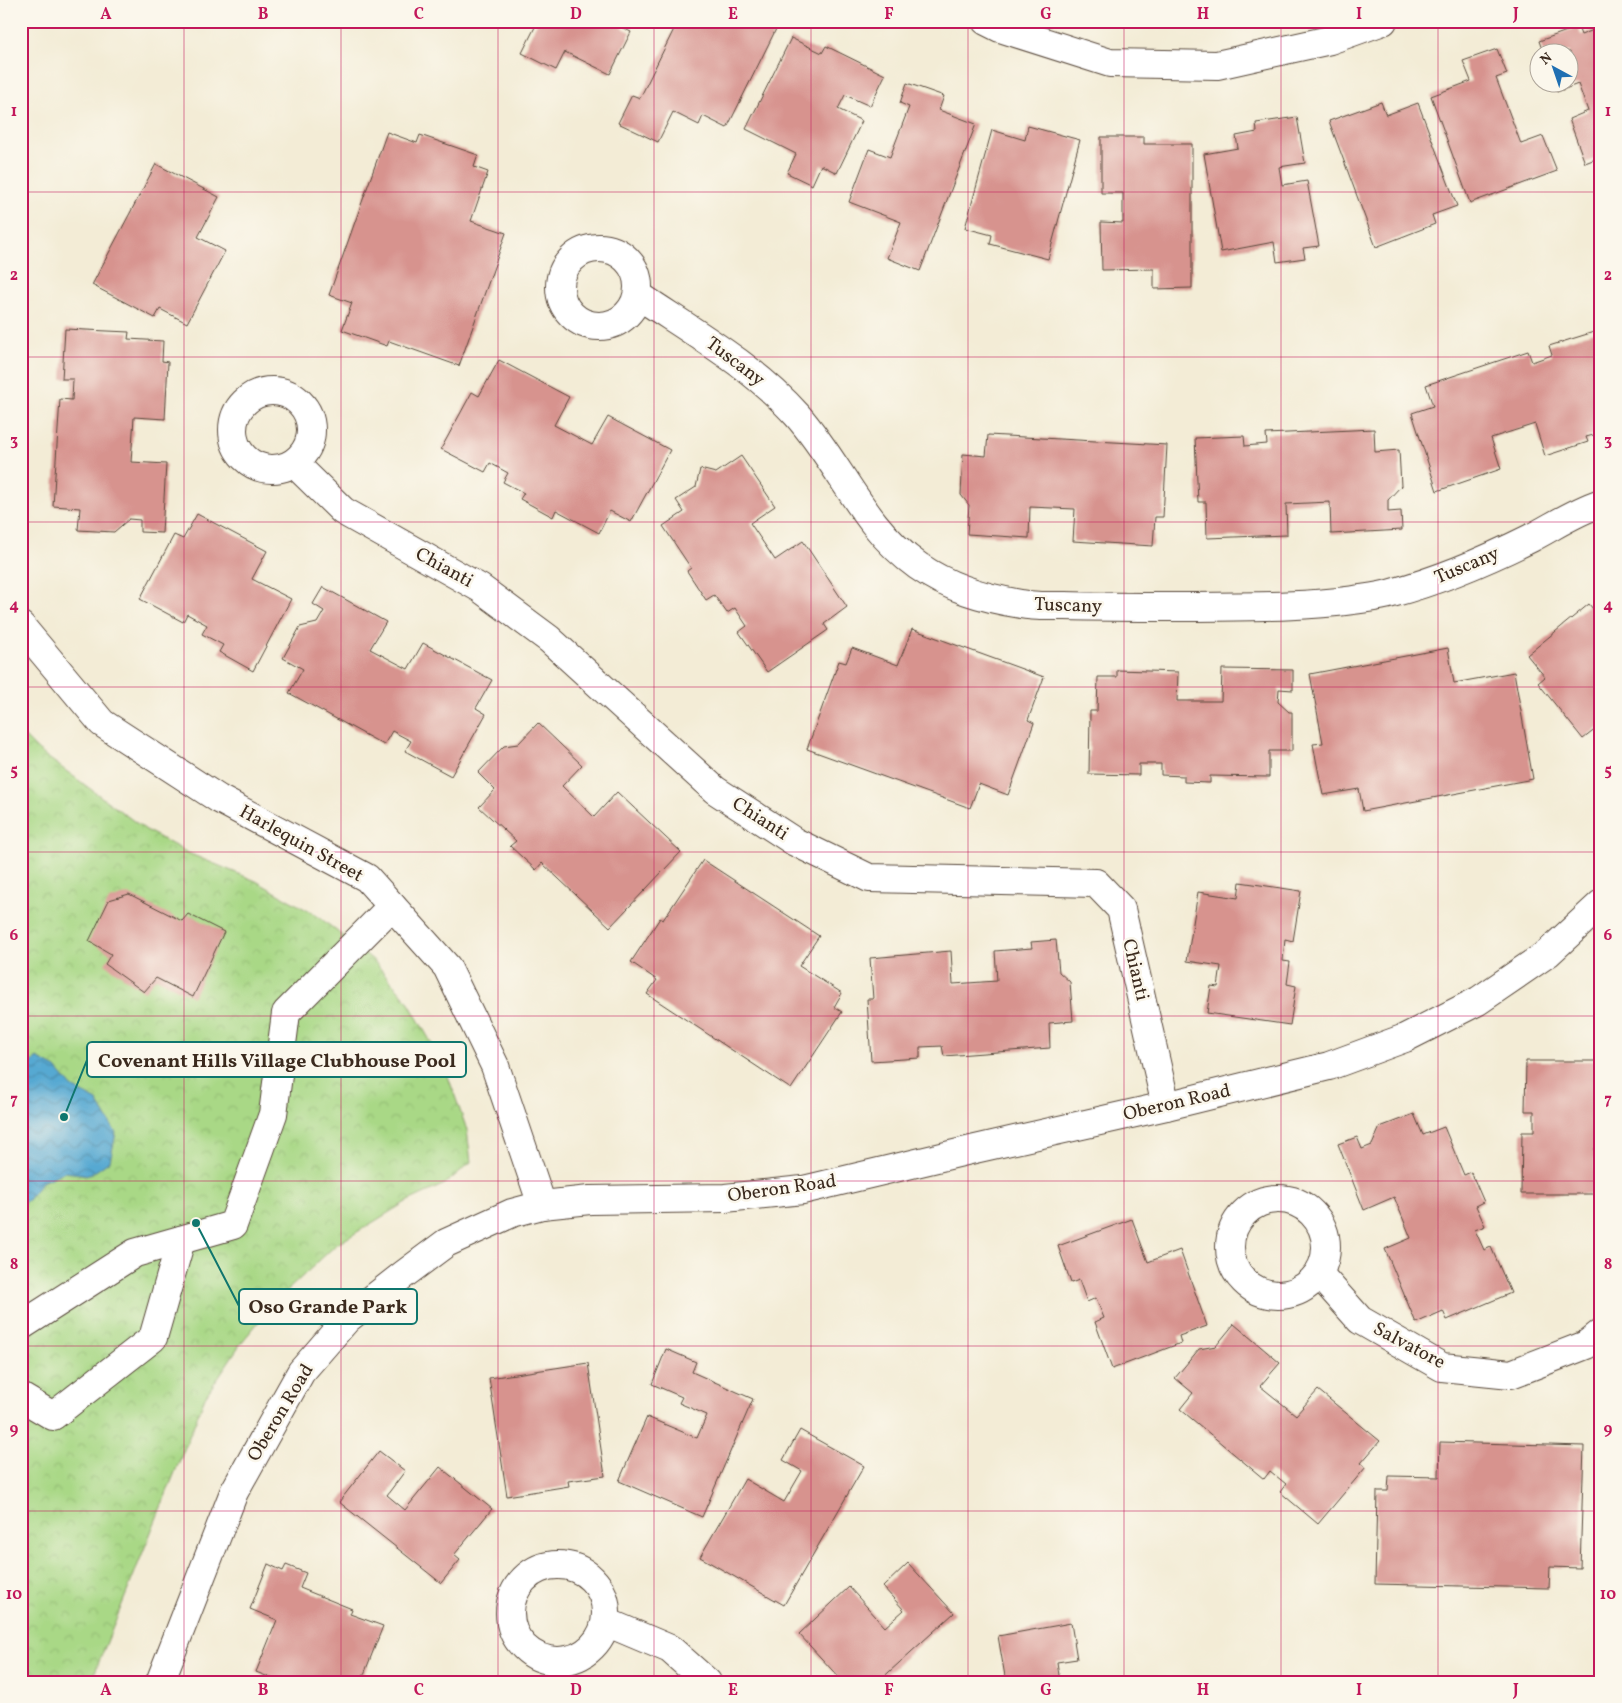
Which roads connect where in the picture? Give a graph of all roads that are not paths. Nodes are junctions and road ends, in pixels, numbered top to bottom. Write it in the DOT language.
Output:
graph roads {
  1 [pos="986,21"];
  2 [pos="1383,21"];
  3 [pos="638,295"];
  4 [pos="294,463"];
  5 [pos="1601,503"];
  6 [pos="21,626"];
  7 [pos="1601,904"];
  8 [pos="392,906"];
  9 [pos="1166,1106"];
  10 [pos="542,1205"];
  11 [pos="181,1240"];
  12 [pos="1319,1274"];
  13 [pos="21,1326"];
  14 [pos="1601,1333"];
  15 [pos="21,1397"];
  16 [pos="606,1622"];
  17 [pos="160,1682"];
  18 [pos="707,1682"];
  1 -- 2 [label="street"];
  3 -- 5 [label="street, Tuscany"];
  4 -- 9 [label="street, Chianti"];
  6 -- 8 [label="street, Harlequin Street"];
  7 -- 9 [label="street, Oberon Road"];
  8 -- 10 [label="street, Harlequin Street"];
  8 -- 11 [label="street"];
  9 -- 10 [label="street, Oberon Road"];
  10 -- 17 [label="street, Oberon Road"];
  11 -- 13 [label="street"];
  11 -- 15 [label="street"];
  12 -- 14 [label="street, Salvatore"];
  16 -- 18 [label="street"];
}
